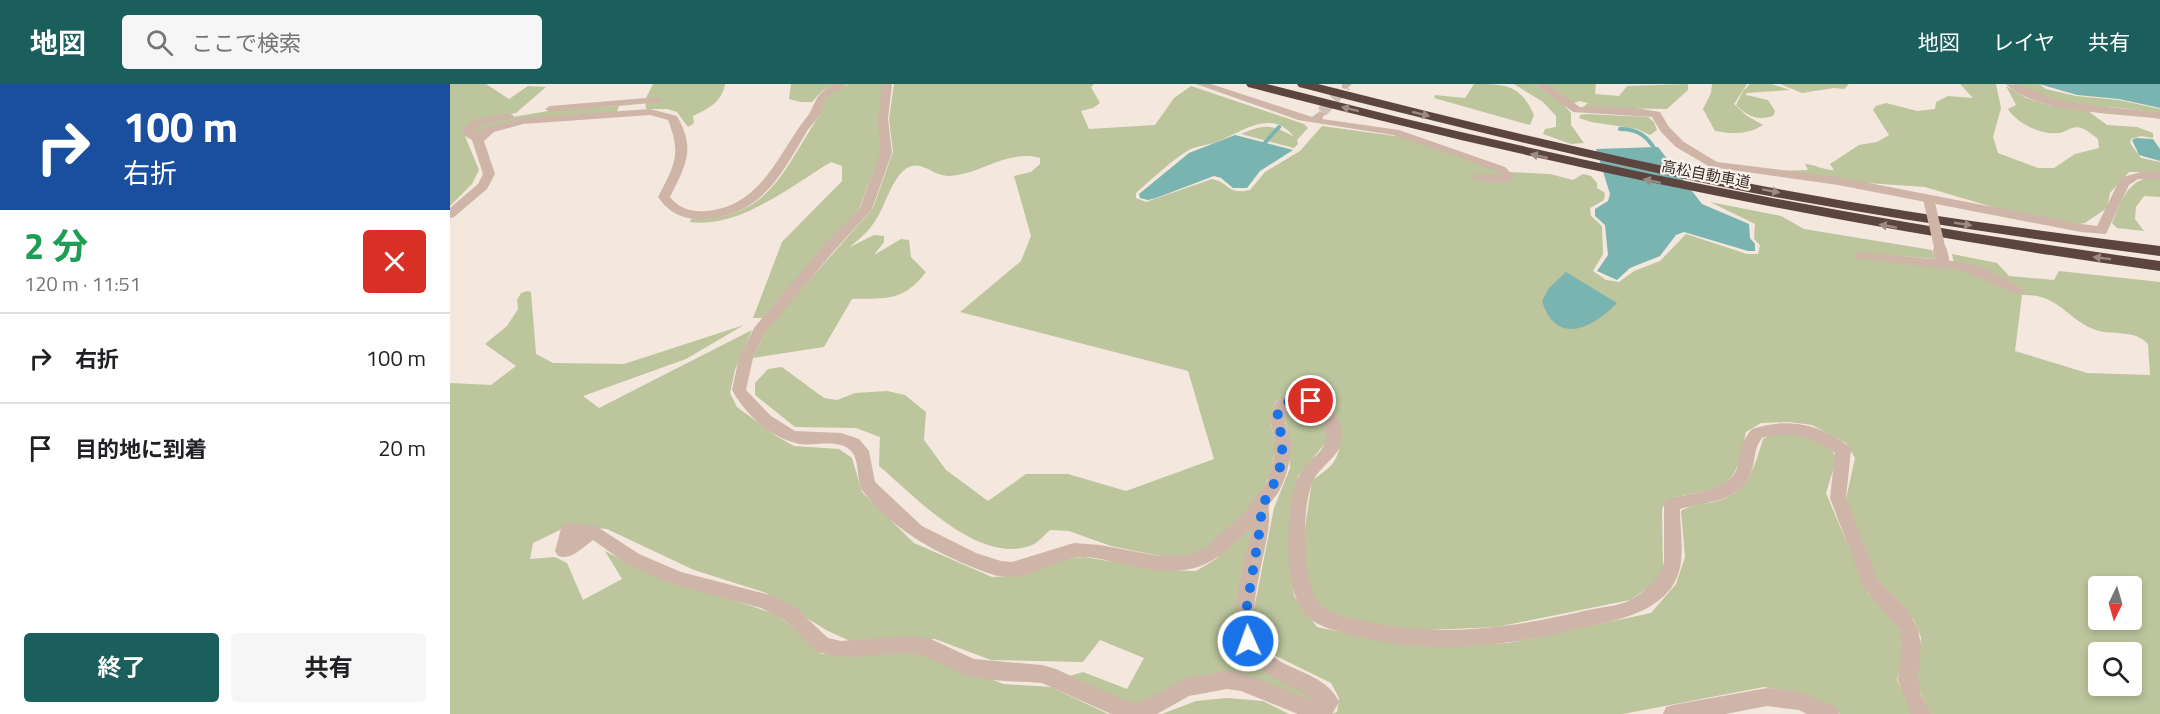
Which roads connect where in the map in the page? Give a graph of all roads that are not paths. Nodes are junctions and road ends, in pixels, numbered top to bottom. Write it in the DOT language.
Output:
graph roads {
  1 [pos="842,84"];
  2 [pos="887,84"];
  3 [pos="1201,84"];
  4 [pos="1252,84"];
  5 [pos="1303,84"];
  6 [pos="1540,84"];
  7 [pos="2010,84"];
  8 [pos="658,100"];
  9 [pos="2160,116"];
  10 [pos="482,135"];
  11 [pos="1595,162"];
  12 [pos="2160,175"];
  13 [pos="1477,177"];
  14 [pos="1928,199"];
  15 [pos="450,214"];
  16 [pos="2160,251"];
  17 [pos="1861,256"];
  18 [pos="1943,261"];
  19 [pos="2160,266"];
  20 [pos="2018,290"];
  21 [pos="1261,508"];
  22 [pos="589,534"];
  23 [pos="1673,714"];
  24 [pos="1829,714"];
  25 [pos="1921,714"];
  1 -- 10 [label="street"];
  2 -- 21 [label="street"];
  3 -- 13 [label="street"];
  11 -- 4 [label="highway, 高松自動車道, one-way"];
  5 -- 11 [label="highway, 高松自動車道, one-way"];
  6 -- 14 [label="street"];
  7 -- 9 [label="street"];
  8 -- 10 [label="street"];
  10 -- 15 [label="street"];
  11 -- 16 [label="highway, 高松自動車道, one-way"];
  19 -- 11 [label="highway, 高松自動車道, one-way"];
  12 -- 14 [label="street"];
  14 -- 18 [label="street, bridge"];
  17 -- 18 [label="street"];
  18 -- 20 [label="street"];
  21 -- 22 [label="street"];
  21 -- 25 [label="street"];
  23 -- 24 [label="street"];
}
